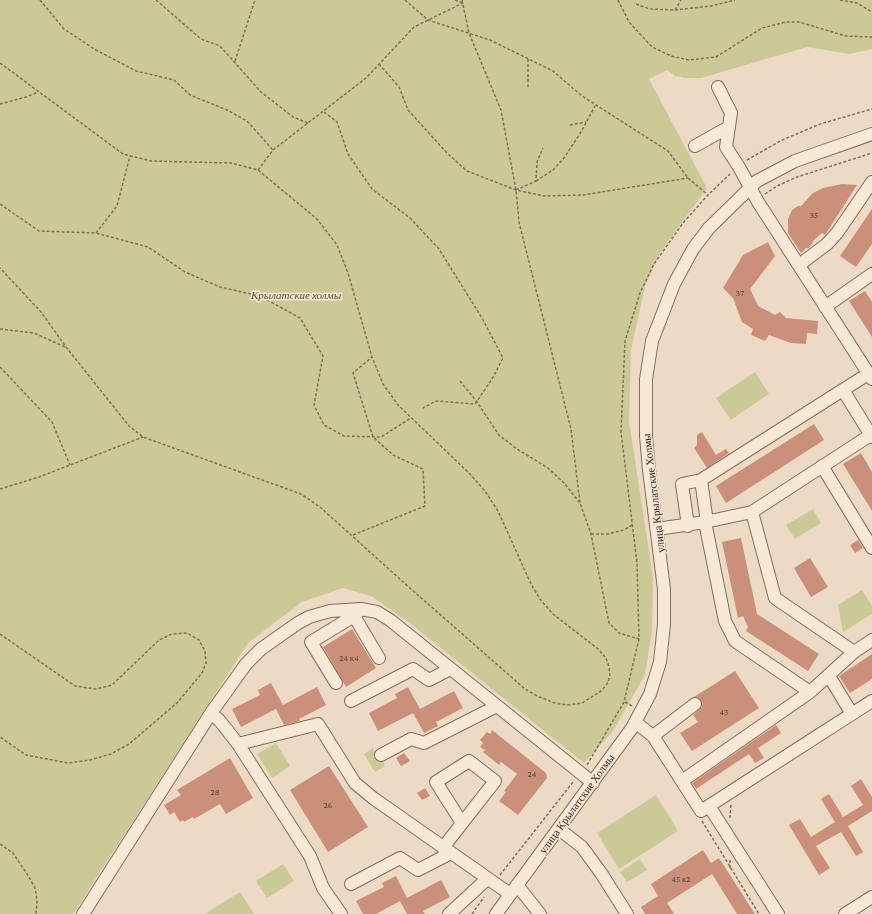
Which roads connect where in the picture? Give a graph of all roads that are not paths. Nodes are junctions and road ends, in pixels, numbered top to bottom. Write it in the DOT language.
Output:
graph roads {
  1 [pos="718,87"];
  2 [pos="729,127"];
  3 [pos="872,134"];
  4 [pos="695,146"];
  5 [pos="872,182"];
  6 [pos="750,187"];
  7 [pos="799,265"];
  8 [pos="872,274"];
  9 [pos="825,306"];
  10 [pos="870,376"];
  11 [pos="843,390"];
  12 [pos="872,436"];
  13 [pos="822,466"];
  14 [pos="701,480"];
  15 [pos="752,512"];
  16 [pos="706,522"];
  17 [pos="688,526"];
  18 [pos="657,529"];
  19 [pos="872,548"];
  20 [pos="357,613"];
  21 [pos="872,640"];
  22 [pos="854,652"];
  23 [pos="379,658"];
  24 [pos="450,669"];
  25 [pos="832,681"];
  26 [pos="336,683"];
  27 [pos="810,692"];
  28 [pos="351,701"];
  29 [pos="872,701"];
  30 [pos="695,704"];
  31 [pos="497,706"];
  32 [pos="211,713"];
  33 [pos="852,714"];
  34 [pos="635,722"];
  35 [pos="653,736"];
  36 [pos="238,744"];
  37 [pos="381,755"];
  38 [pos="682,781"];
  39 [pos="593,783"];
  40 [pos="705,809"];
  41 [pos="462,823"];
  42 [pos="559,829"];
  43 [pos="447,851"];
  44 [pos="487,879"];
  45 [pos="351,884"];
  46 [pos="513,889"];
  47 [pos="872,897"];
  48 [pos="83,914"];
  49 [pos="341,914"];
  50 [pos="450,914"];
  51 [pos="496,914"];
  52 [pos="540,914"];
  53 [pos="627,914"];
  54 [pos="778,914"];
  55 [pos="845,914"];
  1 -- 2 [label="street"];
  2 -- 4 [label="street"];
  2 -- 6 [label="street"];
  3 -- 6 [label="street, улица Крылатские Холмы"];
  5 -- 7 [label="street"];
  6 -- 7 [label="street"];
  6 -- 18 [label="street, улица Крылатские Холмы"];
  7 -- 9 [label="street"];
  8 -- 9 [label="street"];
  9 -- 10 [label="street"];
  10 -- 11 [label="street"];
  11 -- 12 [label="street"];
  11 -- 14 [label="street"];
  12 -- 13 [label="street"];
  13 -- 15 [label="street"];
  13 -- 19 [label="street"];
  14 -- 16 [label="street"];
  14 -- 17 [label="street"];
  15 -- 16 [label="street"];
  15 -- 22 [label="street"];
  16 -- 17 [label="street"];
  16 -- 27 [label="street"];
  17 -- 18 [label="street"];
  18 -- 34 [label="street, улица Крылатские Холмы"];
  20 -- 23 [label="street"];
  20 -- 24 [label="street"];
  20 -- 26 [label="street"];
  20 -- 32 [label="street"];
  21 -- 22 [label="street"];
  22 -- 27 [label="street"];
  24 -- 28 [label="street"];
  24 -- 31 [label="street"];
  25 -- 33 [label="street"];
  27 -- 38 [label="street"];
  29 -- 33 [label="street"];
  30 -- 35 [label="street"];
  31 -- 37 [label="street"];
  31 -- 39 [label="street"];
  32 -- 36 [label="street"];
  32 -- 48 [label="street"];
  33 -- 40 [label="street"];
  34 -- 35 [label="street"];
  34 -- 39 [label="street, улица Крылатские Холмы"];
  35 -- 38 [label="street"];
  36 -- 43 [label="street"];
  36 -- 49 [label="street"];
  38 -- 40 [label="street"];
  39 -- 42 [label="street, улица Крылатские Холмы"];
  40 -- 54 [label="street"];
  41 -- 41 [label="street"];
  41 -- 43 [label="street"];
  42 -- 46 [label="street, улица Крылатские Холмы"];
  42 -- 53 [label="street"];
  43 -- 44 [label="street"];
  43 -- 45 [label="street"];
  44 -- 46 [label="street"];
  44 -- 50 [label="street"];
  46 -- 51 [label="street, улица Крылатские Холмы"];
  46 -- 52 [label="street"];
  47 -- 55 [label="street"];
}
